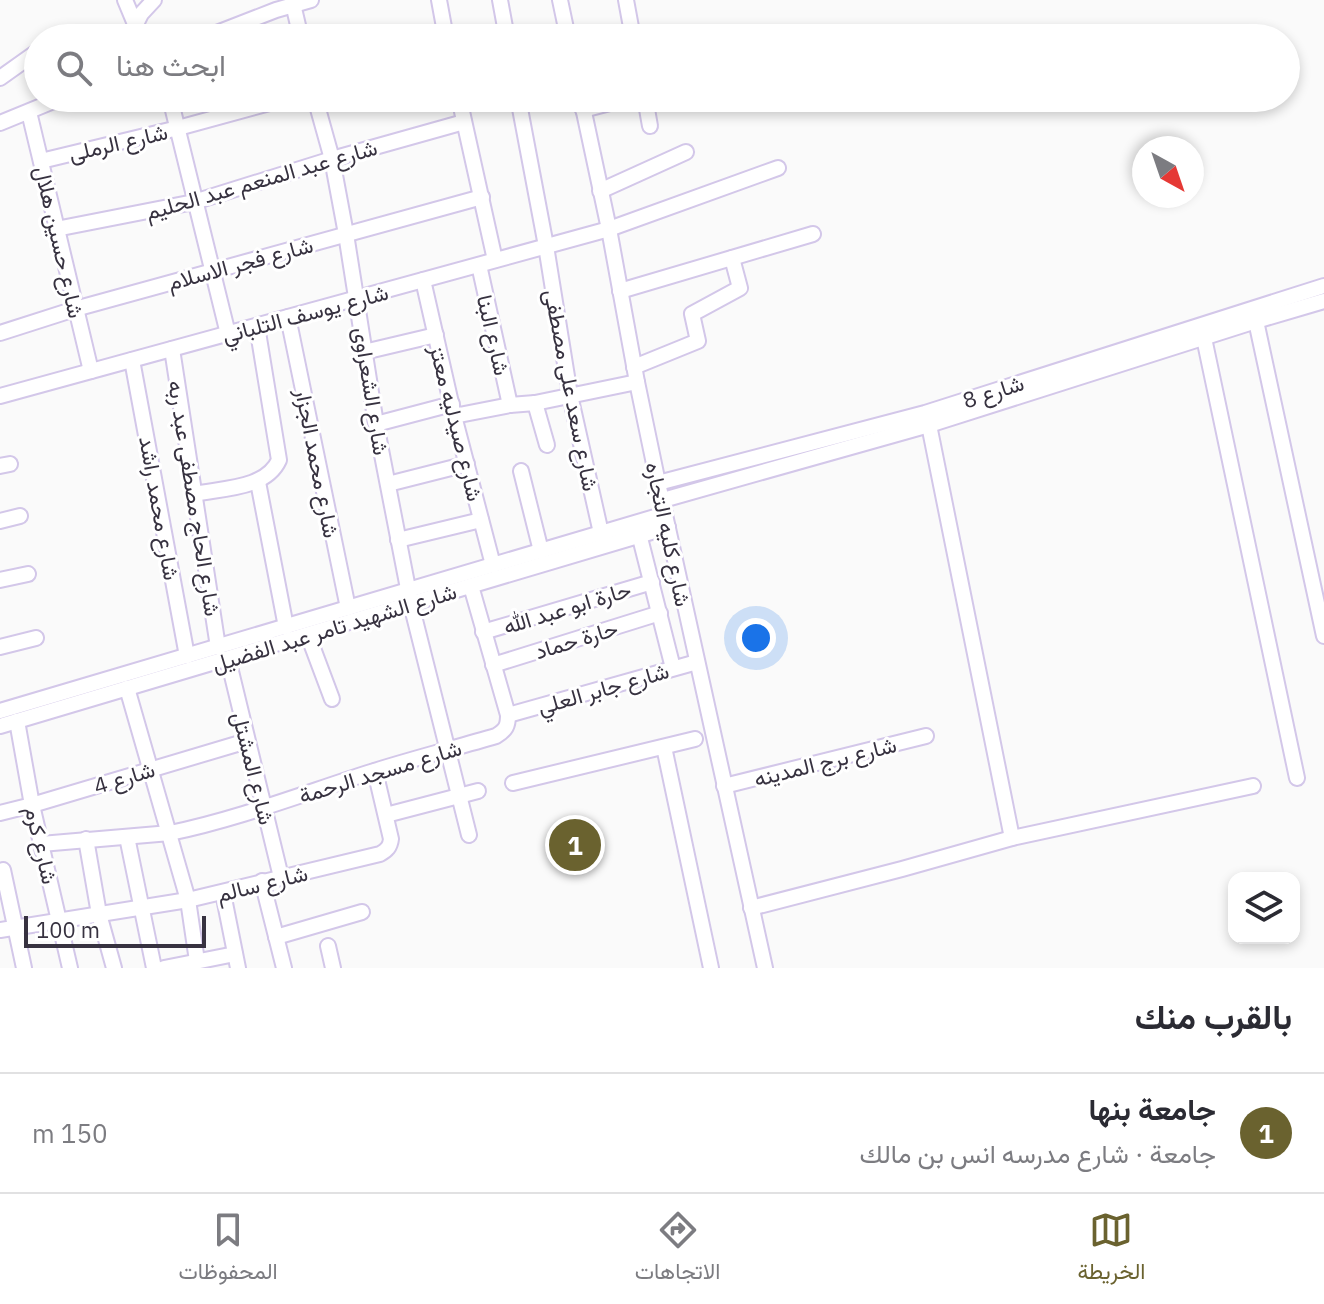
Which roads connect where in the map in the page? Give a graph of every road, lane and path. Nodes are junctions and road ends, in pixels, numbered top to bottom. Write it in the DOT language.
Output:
graph roads {
  1 [pos="125,0"];
  2 [pos="154,0"];
  3 [pos="311,0"];
  4 [pos="439,0"];
  5 [pos="500,0"];
  6 [pos="560,0"];
  7 [pos="293,4"];
  8 [pos="135,24"];
  9 [pos="241,24"];
  10 [pos="298,24"];
  11 [pos="443,24"];
  12 [pos="504,24"];
  13 [pos="565,24"];
  14 [pos="24,61"];
  15 [pos="0,78"];
  16 [pos="29,112"];
  17 [pos="174,112"];
  18 [pos="237,112"];
  19 [pos="319,112"];
  20 [pos="462,112"];
  21 [pos="521,112"];
  22 [pos="584,112"];
  23 [pos="648,112"];
  24 [pos="464,122"];
  25 [pos="0,123"];
  26 [pos="650,126"];
  27 [pos="178,128"];
  28 [pos="686,152"];
  29 [pos="332,159"];
  30 [pos="41,161"];
  31 [pos="778,168"];
  32 [pos="600,191"];
  33 [pos="482,197"];
  34 [pos="194,202"];
  35 [pos="56,229"];
  36 [pos="609,229"];
  37 [pos="346,234"];
  38 [pos="813,234"];
  39 [pos="546,246"];
  40 [pos="732,258"];
  41 [pos="495,260"];
  42 [pos="479,265"];
  43 [pos="212,271"];
  44 [pos="423,280"];
  45 [pos="1324,286"];
  46 [pos="620,291"];
  47 [pos="357,298"];
  48 [pos="1308,298"];
  49 [pos="1324,301"];
  50 [pos="75,309"];
  51 [pos="288,317"];
  52 [pos="1256,321"];
  53 [pos="257,326"];
  54 [pos="0,333"];
  55 [pos="228,334"];
  56 [pos="436,335"];
  57 [pos="1204,338"];
  58 [pos="172,349"];
  59 [pos="364,352"];
  60 [pos="132,360"];
  61 [pos="91,371"];
  62 [pos="636,374"];
  63 [pos="570,395"];
  64 [pos="0,396"];
  65 [pos="987,400"];
  66 [pos="535,403"];
  67 [pos="510,405"];
  68 [pos="453,410"];
  69 [pos="376,424"];
  70 [pos="929,425"];
  71 [pos="547,445"];
  72 [pos="467,464"];
  73 [pos="521,471"];
  74 [pos="258,482"];
  75 [pos="658,483"];
  76 [pos="388,484"];
  77 [pos="194,494"];
  78 [pos="665,514"];
  79 [pos="20,516"];
  80 [pos="481,520"];
  81 [pos="0,521"];
  82 [pos="638,529"];
  83 [pos="601,533"];
  84 [pos="398,540"];
  85 [pos="541,551"];
  86 [pos="493,565"];
  87 [pos="28,574"];
  88 [pos="0,580"];
  89 [pos="652,582"];
  90 [pos="471,586"];
  91 [pos="409,597"];
  92 [pos="348,608"];
  93 [pos="660,613"];
  94 [pos="286,627"];
  95 [pos="483,632"];
  96 [pos="308,635"];
  97 [pos="1324,636"];
  98 [pos="36,638"];
  99 [pos="0,647"];
  100 [pos="218,647"];
  101 [pos="187,656"];
  102 [pos="228,659"];
  103 [pos="697,662"];
  104 [pos="493,665"];
  105 [pos="673,668"];
  106 [pos="127,688"];
  107 [pos="332,699"];
  108 [pos="0,711"];
  109 [pos="508,715"];
  110 [pos="17,721"];
  111 [pos="0,726"];
  112 [pos="926,736"];
  113 [pos="695,739"];
  114 [pos="247,741"];
  115 [pos="664,747"];
  116 [pos="447,750"];
  117 [pos="151,769"];
  118 [pos="375,771"];
  119 [pos="1297,778"];
  120 [pos="513,783"];
  121 [pos="724,786"];
  122 [pos="1253,786"];
  123 [pos="478,791"];
  124 [pos="459,796"];
  125 [pos="32,805"];
  126 [pos="265,807"];
  127 [pos="0,813"];
  128 [pos="386,815"];
  129 [pos="170,833"];
  130 [pos="469,835"];
  131 [pos="127,837"];
  132 [pos="1012,838"];
  133 [pos="86,839"];
  134 [pos="41,844"];
  135 [pos="3,870"];
  136 [pos="281,877"];
  137 [pos="262,881"];
  138 [pos="223,893"];
  139 [pos="188,900"];
  140 [pos="143,907"];
  141 [pos="751,908"];
  142 [pos="362,912"];
  143 [pos="99,914"];
  144 [pos="59,921"];
  145 [pos="8,929"];
  146 [pos="276,937"];
  147 [pos="328,946"];
  148 [pos="197,961"];
  149 [pos="236,961"];
  150 [pos="24,968"];
  151 [pos="70,968"];
  152 [pos="114,968"];
  153 [pos="154,968"];
  154 [pos="164,968"];
  155 [pos="284,968"];
  156 [pos="333,968"];
  157 [pos="711,968"];
  158 [pos="765,968"];
  1 -- 8 [label="street"];
  2 -- 8 [label="street"];
  3 -- 7 [label="street"];
  4 -- 11 [label="street"];
  5 -- 12 [label="street"];
  6 -- 13 [label="street"];
  7 -- 9 [label="street"];
  7 -- 10 [label="street"];
  14 -- 15 [label="street"];
  16 -- 25 [label="street"];
  16 -- 30 [label="street, شارع حسين هلال"];
  17 -- 27 [label="street"];
  18 -- 27 [label="street, شارع الرملى"];
  19 -- 29 [label="street, شارع الشعراوى"];
  20 -- 24 [label="street"];
  21 -- 39 [label="street, شارع سعد على مصطفى"];
  22 -- 32 [label="street, شارع كليه التجاره"];
  23 -- 26 [label="street"];
  24 -- 29 [label="street, شارع عبد المنعم عبد الحليم"];
  24 -- 33 [label="street"];
  27 -- 30 [label="street, شارع الرملى"];
  27 -- 34 [label="street"];
  28 -- 32 [label="street"];
  29 -- 34 [label="street, شارع عبد المنعم عبد الحليم"];
  29 -- 37 [label="street, شارع الشعراوى"];
  30 -- 35 [label="street, شارع حسين هلال"];
  31 -- 36 [label="street, شارع يوسف التلباني"];
  32 -- 36 [label="street, شارع كليه التجاره"];
  33 -- 37 [label="street, شارع فجر الاسلام"];
  33 -- 41 [label="street"];
  34 -- 35 [label="street, شارع عبد المنعم عبد الحليم"];
  34 -- 43 [label="street"];
  35 -- 50 [label="street, شارع حسين هلال"];
  36 -- 39 [label="street, شارع يوسف التلباني"];
  36 -- 46 [label="street, شارع كليه التجاره"];
  37 -- 43 [label="street, شارع فجر الاسلام"];
  37 -- 47 [label="street, شارع الشعراوى"];
  38 -- 40 [label="street"];
  39 -- 41 [label="street, شارع يوسف التلباني"];
  39 -- 63 [label="street, شارع سعد على مصطفى"];
  40 -- 46 [label="street"];
  40 -- 62 [label="street"];
  41 -- 42 [label="street, شارع يوسف التلباني"];
  42 -- 44 [label="street, شارع يوسف التلباني"];
  42 -- 67 [label="street, شارع البنا"];
  43 -- 50 [label="street, شارع فجر الاسلام"];
  43 -- 55 [label="street"];
  44 -- 47 [label="street, شارع يوسف التلباني"];
  44 -- 56 [label="street, شارع صيدليه معتز"];
  45 -- 48 [label="street, شارع 8"];
  46 -- 62 [label="street, شارع كليه التجاره"];
  47 -- 51 [label="street, شارع يوسف التلباني"];
  47 -- 59 [label="street, شارع الشعراوى"];
  48 -- 49 [label="street, شارع 8"];
  48 -- 52 [label="street, شارع 8"];
  48 -- 65 [label="street, شارع 8"];
  50 -- 54 [label="street, شارع فجر الاسلام"];
  50 -- 61 [label="street, شارع حسين هلال"];
  51 -- 53 [label="street, شارع يوسف التلباني"];
  51 -- 92 [label="street, شارع محمد الجزار"];
  52 -- 57 [label="street, شارع 8"];
  52 -- 97 [label="street"];
  53 -- 55 [label="street, شارع يوسف التلباني"];
  53 -- 74 [label="street"];
  55 -- 58 [label="street, شارع يوسف التلباني"];
  56 -- 59 [label="street"];
  56 -- 68 [label="street, شارع صيدليه معتز"];
  57 -- 65 [label="street, شارع 8"];
  57 -- 119 [label="street"];
  58 -- 60 [label="street, شارع يوسف التلباني"];
  58 -- 77 [label="street, شارع الحاج مصطفى عبد ربه"];
  59 -- 69 [label="street, شارع الشعراوى"];
  60 -- 61 [label="street, شارع يوسف التلباني"];
  60 -- 101 [label="street, شارع محمد راشد"];
  61 -- 64 [label="street, شارع يوسف التلباني"];
  62 -- 63 [label="street"];
  62 -- 75 [label="street, شارع كليه التجاره"];
  63 -- 66 [label="street"];
  63 -- 83 [label="street, شارع سعد على مصطفى"];
  65 -- 70 [label="street, شارع 8"];
  65 -- 75 [label="street, شارع 8"];
  66 -- 67 [label="street"];
  66 -- 71 [label="street"];
  67 -- 68 [label="street"];
  68 -- 69 [label="street"];
  68 -- 72 [label="street, شارع صيدليه معتز"];
  69 -- 76 [label="street, شارع الشعراوى"];
  70 -- 78 [label="street, شارع 8"];
  70 -- 132 [label="street"];
  72 -- 76 [label="street"];
  72 -- 80 [label="street, شارع صيدليه معتز"];
  73 -- 85 [label="street"];
  74 -- 77 [label="street"];
  74 -- 94 [label="street"];
  75 -- 78 [label="street, شارع كليه التجاره"];
  76 -- 84 [label="street, شارع الشعراوى"];
  77 -- 100 [label="street, شارع الحاج مصطفى عبد ربه"];
  78 -- 82 [label="street, شارع الشهيد تامر عبد الفضيل"];
  78 -- 103 [label="street, شارع كليه التجاره"];
  79 -- 81 [label="street"];
  80 -- 84 [label="street"];
  80 -- 86 [label="street, شارع صيدليه معتز"];
  82 -- 83 [label="street, شارع الشهيد تامر عبد الفضيل"];
  82 -- 89 [label="street"];
  82 -- 90 [label="street, شارع الشهيد تامر عبد الفضيل"];
  83 -- 85 [label="street, شارع الشهيد تامر عبد الفضيل"];
  84 -- 91 [label="street, شارع الشعراوى"];
  85 -- 86 [label="street, شارع الشهيد تامر عبد الفضيل"];
  86 -- 91 [label="street, شارع الشهيد تامر عبد الفضيل"];
  87 -- 88 [label="street"];
  89 -- 93 [label="street"];
  89 -- 95 [label="street, حارة ابو عبد الله"];
  90 -- 91 [label="street, شارع الشهيد تامر عبد الفضيل"];
  90 -- 95 [label="street"];
  91 -- 92 [label="street, شارع الشهيد تامر عبد الفضيل"];
  91 -- 96 [label="street, شارع الشهيد تامر عبد الفضيل"];
  91 -- 116 [label="street, شارع الشعراوى"];
  92 -- 94 [label="street, شارع الشهيد تامر عبد الفضيل"];
  93 -- 104 [label="street, حارة حماد"];
  93 -- 105 [label="street"];
  94 -- 100 [label="street, شارع الشهيد تامر عبد الفضيل"];
  95 -- 104 [label="street"];
  96 -- 102 [label="street, شارع الشهيد تامر عبد الفضيل"];
  96 -- 107 [label="street"];
  98 -- 99 [label="street"];
  100 -- 101 [label="street, شارع الشهيد تامر عبد الفضيل"];
  101 -- 108 [label="street, شارع الشهيد تامر عبد الفضيل"];
  102 -- 106 [label="street, شارع الشهيد تامر عبد الفضيل"];
  102 -- 114 [label="street, شارع المشتل"];
  103 -- 105 [label="street, شارع جابر العلي"];
  103 -- 121 [label="street, شارع كليه التجاره"];
  104 -- 109 [label="street"];
  105 -- 109 [label="street, شارع جابر العلي"];
  106 -- 110 [label="street, شارع الشهيد تامر عبد الفضيل"];
  106 -- 117 [label="street"];
  109 -- 116 [label="street, شارع مسجد الرحمة"];
  110 -- 111 [label="street, شارع الشهيد تامر عبد الفضيل"];
  110 -- 125 [label="street, شارع كرم"];
  112 -- 121 [label="street, شارع برج المدينه"];
  113 -- 115 [label="street"];
  114 -- 117 [label="street, شارع 4"];
  114 -- 126 [label="street, شارع المشتل"];
  115 -- 120 [label="street"];
  115 -- 157 [label="street"];
  116 -- 118 [label="street, شارع مسجد الرحمة"];
  116 -- 124 [label="street, شارع الشعراوى"];
  117 -- 125 [label="street, شارع 4"];
  117 -- 129 [label="street"];
  118 -- 126 [label="street, شارع مسجد الرحمة"];
  118 -- 128 [label="street"];
  121 -- 141 [label="street, شارع كليه التجاره"];
  122 -- 132 [label="street"];
  123 -- 124 [label="street"];
  124 -- 128 [label="street"];
  124 -- 130 [label="street, شارع الشعراوى"];
  125 -- 127 [label="street, شارع 4"];
  125 -- 134 [label="street, شارع كرم"];
  126 -- 129 [label="street, شارع مسجد الرحمة"];
  126 -- 136 [label="street, شارع المشتل"];
  128 -- 136 [label="street, شارع سالم"];
  129 -- 131 [label="street, شارع مسجد الرحمة"];
  129 -- 139 [label="street"];
  131 -- 133 [label="street, شارع مسجد الرحمة"];
  131 -- 140 [label="street"];
  132 -- 141 [label="street"];
  133 -- 134 [label="street, شارع مسجد الرحمة"];
  133 -- 143 [label="street"];
  134 -- 144 [label="street, شارع كرم"];
  135 -- 145 [label="street"];
  136 -- 137 [label="street, شارع سالم"];
  137 -- 138 [label="street, شارع سالم"];
  137 -- 146 [label="street"];
  138 -- 139 [label="street, شارع سالم"];
  138 -- 149 [label="street"];
  139 -- 140 [label="street, شارع سالم"];
  139 -- 148 [label="street"];
  140 -- 143 [label="street, شارع سالم"];
  140 -- 153 [label="street"];
  141 -- 158 [label="street, شارع كليه التجاره"];
  142 -- 146 [label="street"];
  143 -- 144 [label="street, شارع سالم"];
  143 -- 152 [label="street"];
  144 -- 145 [label="street, شارع سالم"];
  144 -- 151 [label="street, شارع كرم"];
  145 -- 150 [label="street"];
  146 -- 155 [label="street"];
  147 -- 156 [label="street"];
  148 -- 149 [label="street"];
  148 -- 154 [label="street"];
}
